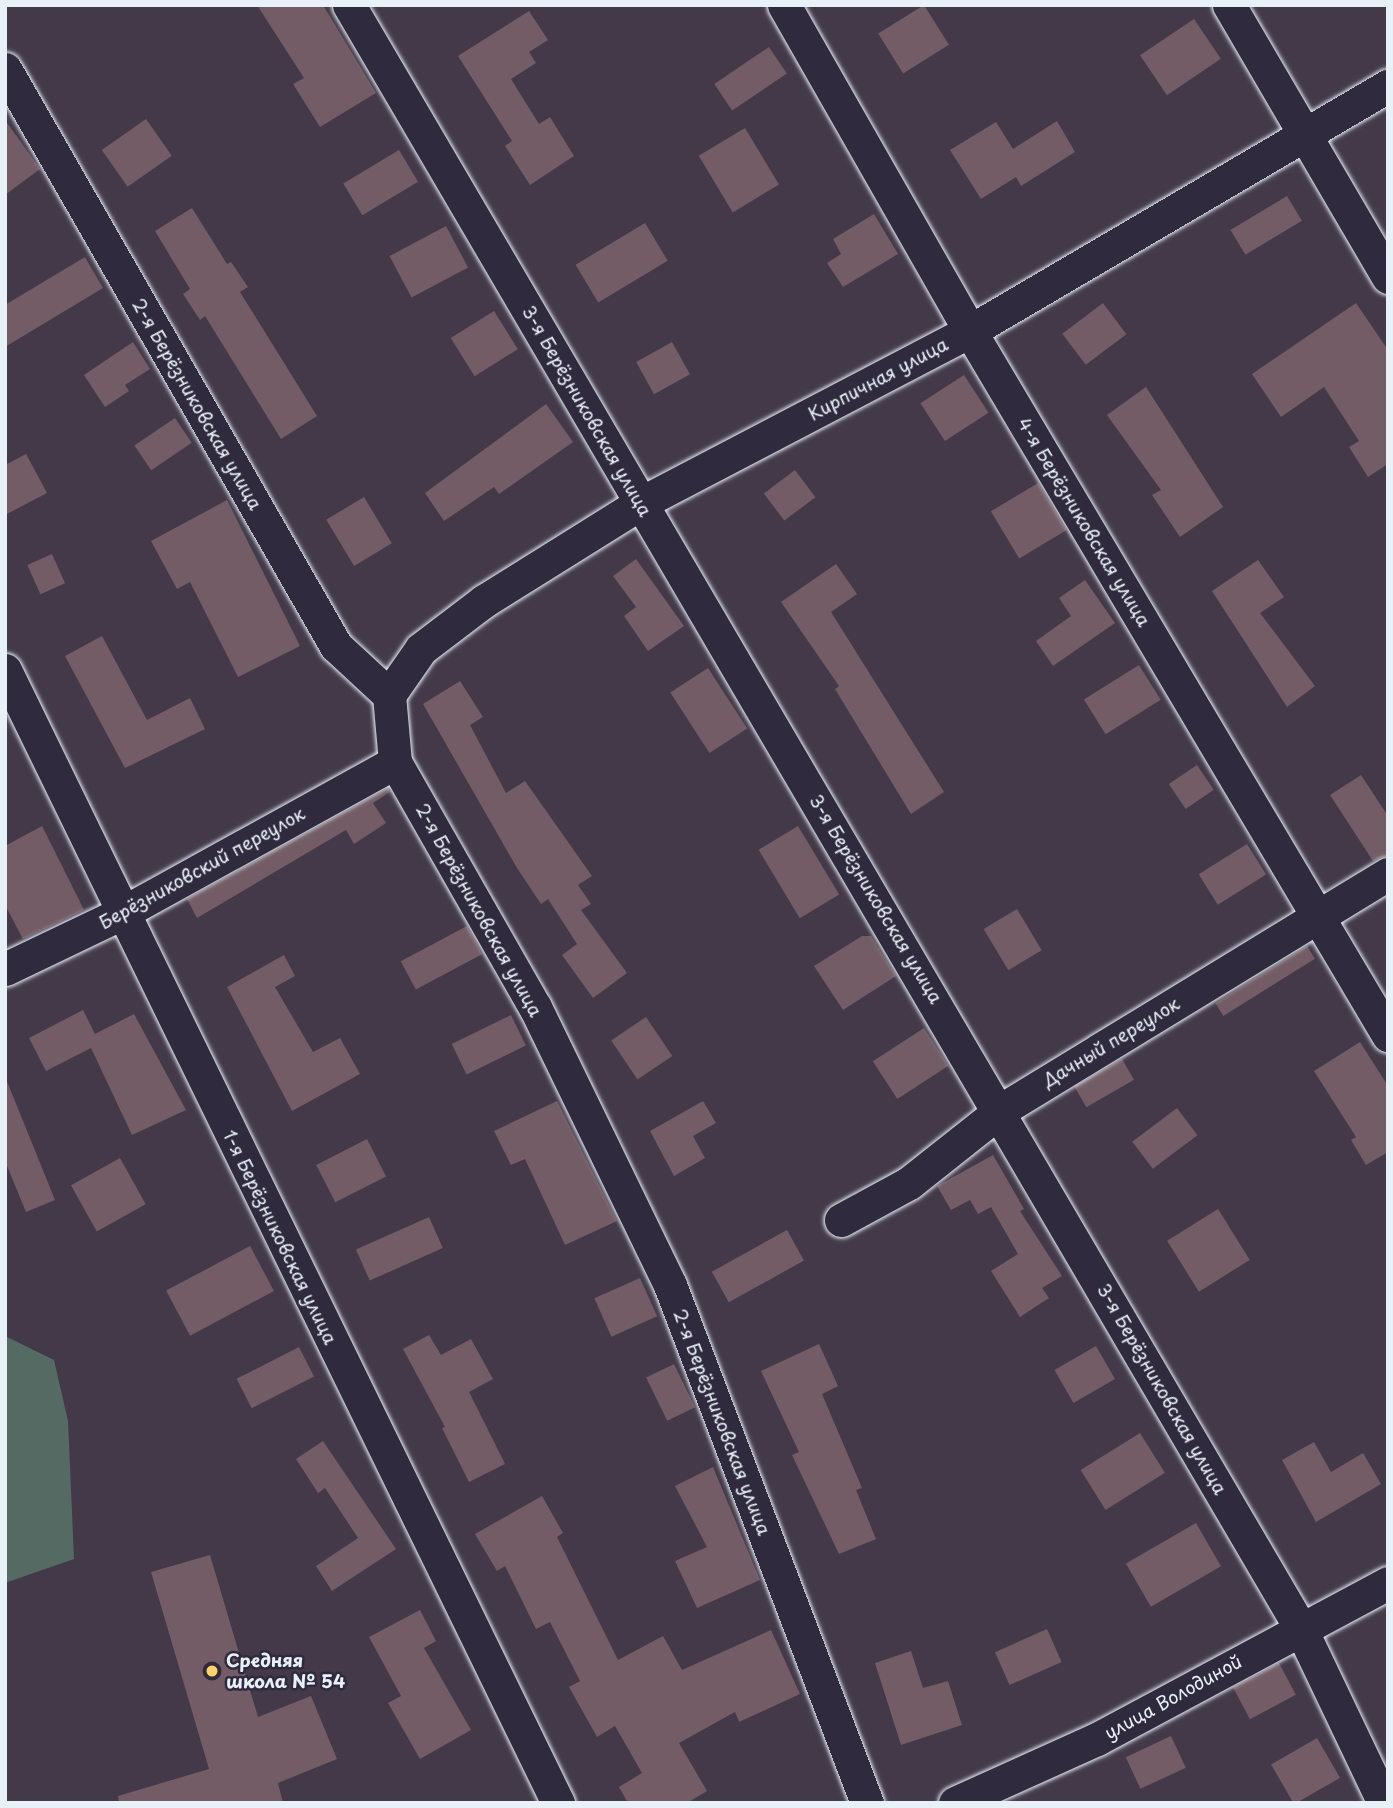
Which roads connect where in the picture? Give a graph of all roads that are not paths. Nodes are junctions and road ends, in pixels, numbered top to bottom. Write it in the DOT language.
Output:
graph roads {
  1 [pos="349,5"];
  2 [pos="784,5"];
  3 [pos="1228,5"];
  4 [pos="5,69"];
  5 [pos="1388,86"];
  6 [pos="1306,133"];
  7 [pos="1388,277"];
  8 [pos="970,331"];
  9 [pos="641,503"];
  10 [pos="5,670"];
  11 [pos="388,695"];
  12 [pos="395,762"];
  13 [pos="1388,874"];
  14 [pos="122,913"];
  15 [pos="1319,915"];
  16 [pos="5,969"];
  17 [pos="1388,1035"];
  18 [pos="1000,1110"];
  19 [pos="841,1220"];
  20 [pos="1388,1583"];
  21 [pos="1300,1627"];
  22 [pos="558,1803"];
  23 [pos="867,1803"];
  24 [pos="955,1803"];
  25 [pos="1384,1803"];
  1 -- 9 [label="street, 3-я Берёзниковская улица"];
  2 -- 8 [label="street, 4-я Берёзниковская улица"];
  3 -- 6 [label="street"];
  4 -- 11 [label="street, 2-я Берёзниковская улица"];
  5 -- 6 [label="street, Кирпичная улица"];
  6 -- 7 [label="street"];
  6 -- 8 [label="street, Кирпичная улица"];
  8 -- 9 [label="street, Кирпичная улица"];
  8 -- 15 [label="street, 4-я Берёзниковская улица"];
  9 -- 11 [label="street, Кирпичная улица"];
  9 -- 18 [label="street, 3-я Берёзниковская улица"];
  10 -- 14 [label="street, 1-я Берёзниковская улица"];
  11 -- 12 [label="street, 2-я Берёзниковская улица"];
  12 -- 14 [label="street, Берёзниковский переулок"];
  12 -- 23 [label="street, 2-я Берёзниковская улица"];
  13 -- 15 [label="street, Дачный переулок"];
  14 -- 16 [label="street, Берёзниковский переулок"];
  14 -- 22 [label="street, 1-я Берёзниковская улица"];
  15 -- 17 [label="street, 4-я Берёзниковская улица"];
  15 -- 18 [label="street, Дачный переулок"];
  18 -- 19 [label="street, Дачный переулок"];
  18 -- 21 [label="street, 3-я Берёзниковская улица"];
  20 -- 21 [label="street, улица Володиной"];
  21 -- 24 [label="street, улица Володиной"];
  21 -- 25 [label="street, 3-я Берёзниковская улица"];
}
